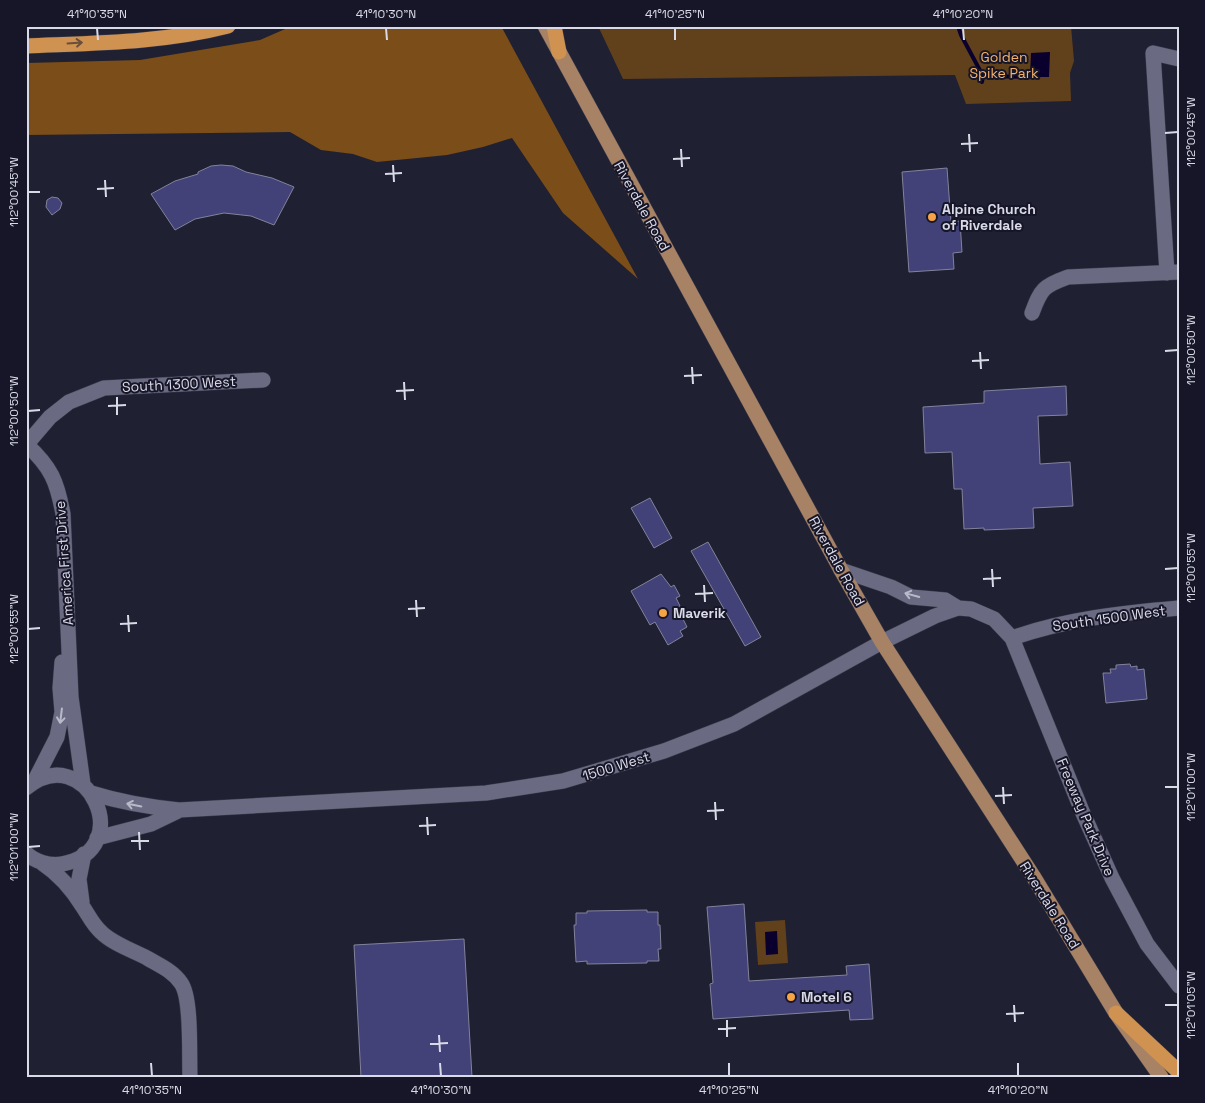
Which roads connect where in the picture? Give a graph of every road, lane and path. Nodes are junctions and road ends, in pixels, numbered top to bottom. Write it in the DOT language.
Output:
graph roads {
  1 [pos="228,26"];
  2 [pos="545,26"];
  3 [pos="554,26"];
  4 [pos="26,46"];
  5 [pos="559,52"];
  6 [pos="1179,59"];
  7 [pos="1173,273"];
  8 [pos="1032,313"];
  9 [pos="263,380"];
  10 [pos="26,444"];
  11 [pos="841,570"];
  12 [pos="958,608"];
  13 [pos="1179,608"];
  14 [pos="69,634"];
  15 [pos="1012,638"];
  16 [pos="882,642"];
  17 [pos="30,785"];
  18 [pos="87,788"];
  19 [pos="179,810"];
  20 [pos="97,838"];
  21 [pos="84,854"];
  22 [pos="31,857"];
  23 [pos="84,908"];
  24 [pos="1179,986"];
  25 [pos="1116,1013"];
  26 [pos="1179,1072"];
  27 [pos="190,1077"];
  28 [pos="1162,1077"];
  4 -- 1 [label="highway, one-way"];
  2 -- 5 [label="main road, Riverdale Road"];
  3 -- 5 [label="highway"];
  5 -- 11 [label="main road, Riverdale Road"];
  6 -- 7 [label="street"];
  7 -- 8 [label="street"];
  9 -- 10 [label="street, South 1300 West"];
  10 -- 14 [label="street, America First Drive"];
  12 -- 11 [label="street, one-way"];
  11 -- 16 [label="main road, Riverdale Road"];
  12 -- 15 [label="street"];
  12 -- 16 [label="street, 1500 West"];
  13 -- 15 [label="street, South 1500 West"];
  14 -- 17 [label="street, America First Drive, one-way"];
  14 -- 18 [label="street, America First Drive"];
  15 -- 24 [label="street, Freeway Park Drive"];
  16 -- 19 [label="street, 1500 West"];
  16 -- 25 [label="main road, Riverdale Road"];
  17 -- 18 [label="street, 1500 West"];
  19 -- 18 [label="street, 1500 West, one-way"];
  18 -- 20 [label="street, America First Drive"];
  19 -- 20 [label="street, 1500 West"];
  20 -- 21 [label="street"];
  21 -- 22 [label="street"];
  21 -- 23 [label="street"];
  22 -- 23 [label="street"];
  23 -- 27 [label="street"];
  25 -- 26 [label="highway"];
  25 -- 28 [label="main road, Riverdale Road"];
}
